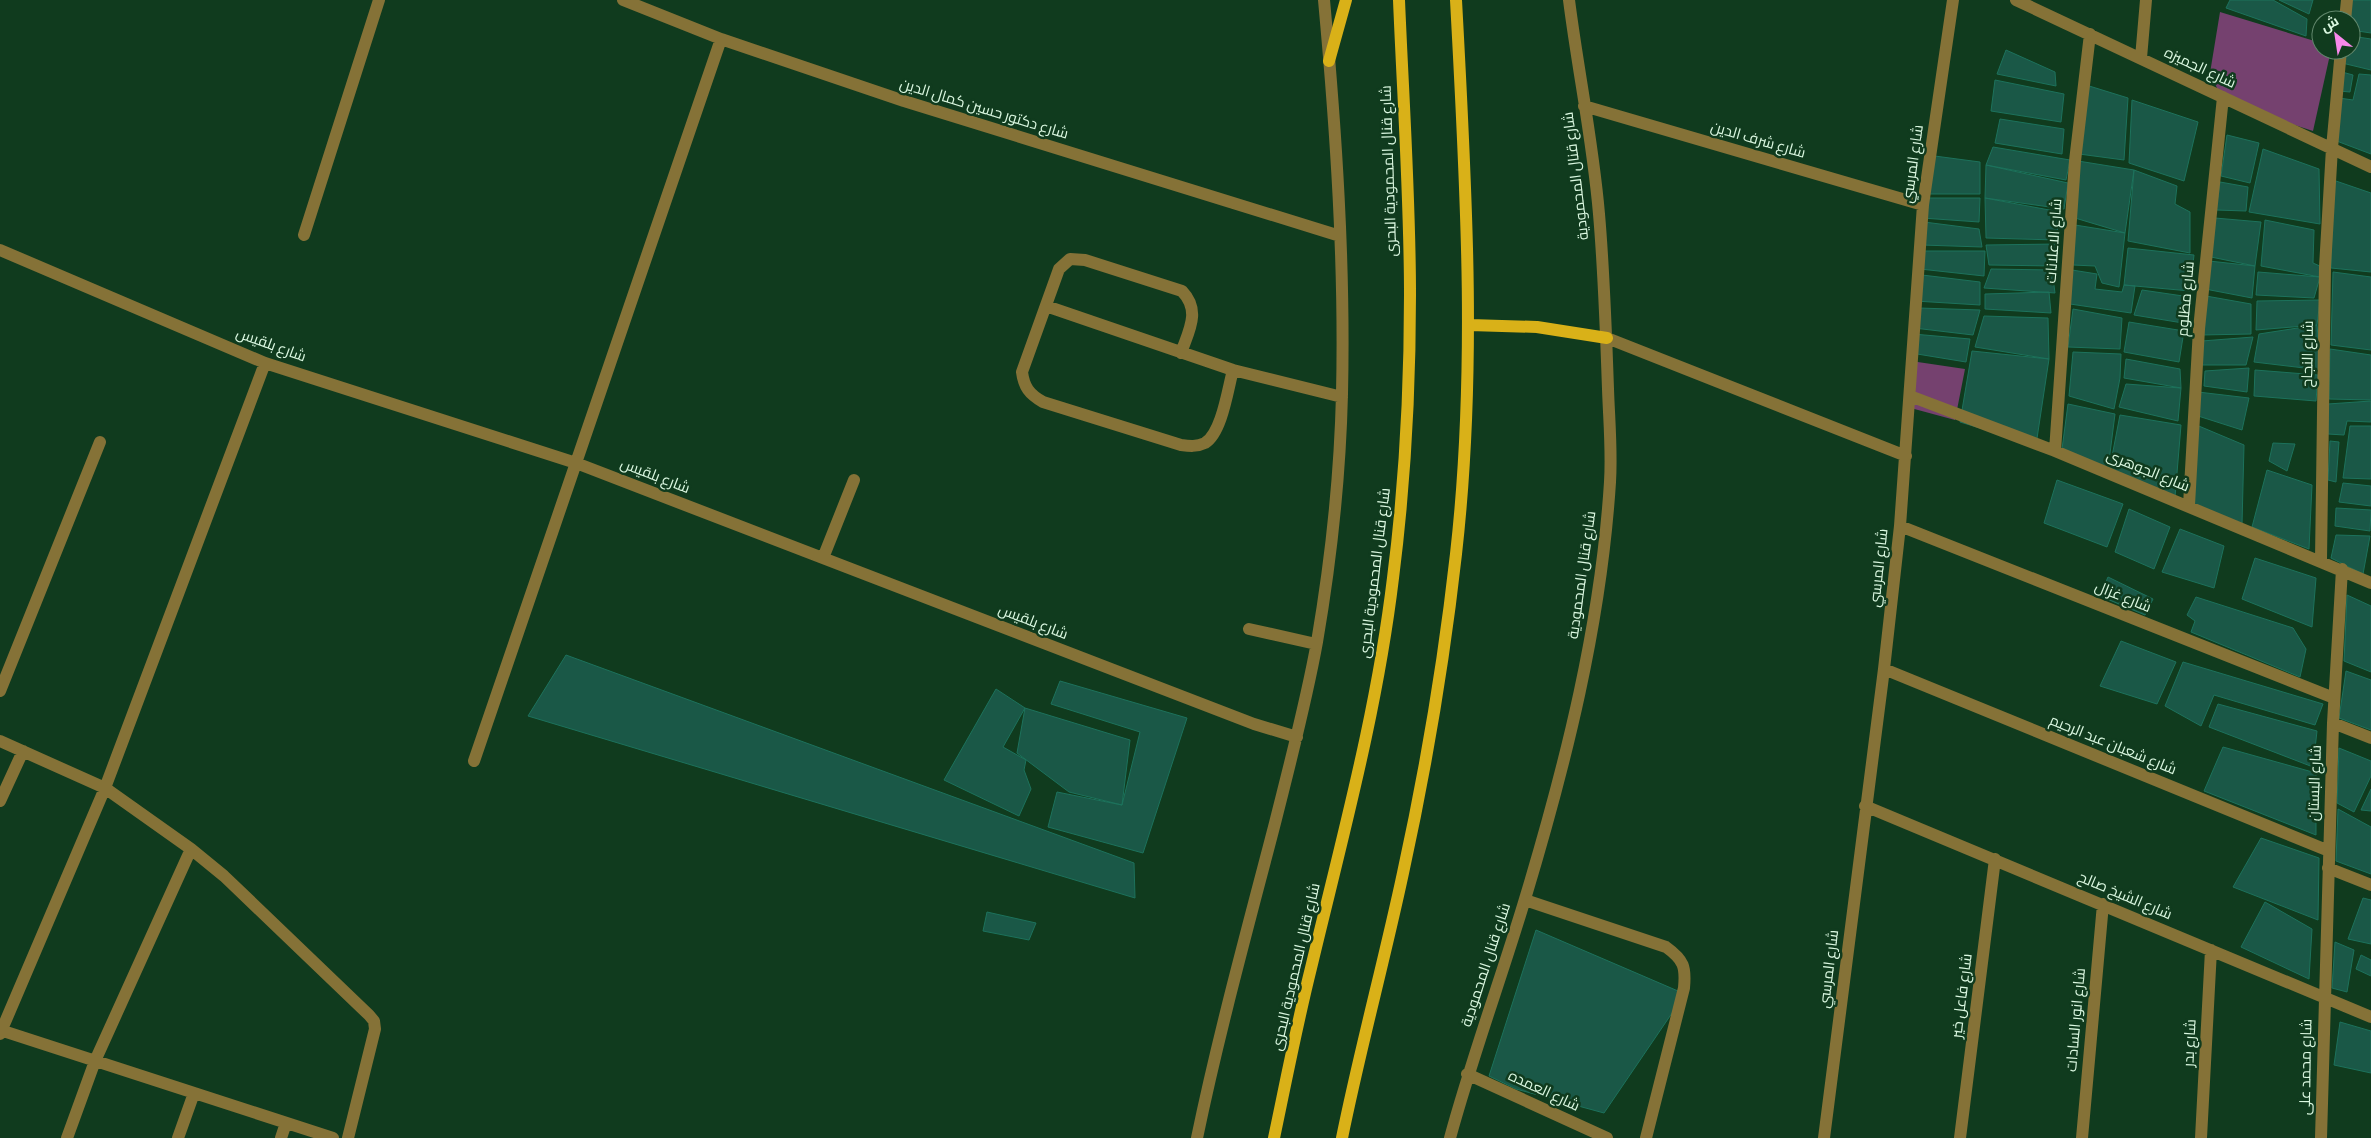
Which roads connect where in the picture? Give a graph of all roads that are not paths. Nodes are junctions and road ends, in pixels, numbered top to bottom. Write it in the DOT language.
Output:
graph roads {
  1 [pos="379,0"];
  2 [pos="623,0"];
  3 [pos="1324,0"];
  4 [pos="1346,0"];
  5 [pos="1398,0"];
  6 [pos="1456,0"];
  7 [pos="1569,0"];
  8 [pos="1953,0"];
  9 [pos="2016,0"];
  10 [pos="2146,0"];
  11 [pos="2090,34"];
  12 [pos="721,39"];
  13 [pos="2141,58"];
  14 [pos="2341,60"];
  15 [pos="1329,61"];
  16 [pos="2223,97"];
  17 [pos="1584,106"];
  18 [pos="2332,148"];
  19 [pos="2371,167"];
  20 [pos="1923,205"];
  21 [pos="304,235"];
  22 [pos="1340,236"];
  23 [pos="0,250"];
  24 [pos="1046,306"];
  25 [pos="1470,325"];
  26 [pos="1606,338"];
  27 [pos="1181,353"];
  28 [pos="265,363"];
  29 [pos="1233,370"];
  30 [pos="1910,396"];
  31 [pos="1342,397"];
  32 [pos="100,442"];
  33 [pos="2055,451"];
  34 [pos="1906,456"];
  35 [pos="576,463"];
  36 [pos="854,480"];
  37 [pos="2189,505"];
  38 [pos="1900,526"];
  39 [pos="823,558"];
  40 [pos="2321,560"];
  41 [pos="2342,569"];
  42 [pos="2371,583"];
  43 [pos="1250,629"];
  44 [pos="1316,644"];
  45 [pos="1884,669"];
  46 [pos="0,691"];
  47 [pos="2334,698"];
  48 [pos="2333,723"];
  49 [pos="1297,736"];
  50 [pos="2371,738"];
  51 [pos="0,740"];
  52 [pos="23,751"];
  53 [pos="474,761"];
  54 [pos="105,788"];
  55 [pos="0,801"];
  56 [pos="1865,806"];
  57 [pos="191,849"];
  58 [pos="2329,851"];
  59 [pos="1995,859"];
  60 [pos="2328,868"];
  61 [pos="2371,885"];
  62 [pos="1525,900"];
  63 [pos="2103,904"];
  64 [pos="2211,950"];
  65 [pos="2324,997"];
  66 [pos="2371,1017"];
  67 [pos="0,1031"];
  68 [pos="95,1061"];
  69 [pos="1467,1074"];
  70 [pos="194,1093"];
  71 [pos="286,1123"];
  72 [pos="67,1138"];
  73 [pos="178,1138"];
  74 [pos="281,1138"];
  75 [pos="332,1138"];
  76 [pos="348,1138"];
  77 [pos="1197,1138"];
  78 [pos="1274,1138"];
  79 [pos="1342,1138"];
  80 [pos="1450,1138"];
  81 [pos="1607,1138"];
  82 [pos="1646,1138"];
  83 [pos="1824,1138"];
  84 [pos="1960,1138"];
  85 [pos="2082,1138"];
  86 [pos="2201,1138"];
  87 [pos="2321,1138"];
  1 -- 21 [label="street"];
  2 -- 12 [label="street, شارع دكتور حسين كمال الدين"];
  3 -- 15 [label="street"];
  4 -- 15 [label="main road"];
  5 -- 78 [label="main road, شارع قنال المحمودية البحرى"];
  6 -- 25 [label="main road"];
  7 -- 17 [label="street, شارع قنال المحمودية"];
  8 -- 20 [label="street, شارع المرسي"];
  9 -- 11 [label="street, شارع الجميزه"];
  10 -- 13 [label="street"];
  11 -- 13 [label="street, شارع الجميزه"];
  11 -- 33 [label="street, شارع الاعلانات"];
  12 -- 22 [label="street, شارع دكتور حسين كمال الدين"];
  12 -- 35 [label="street"];
  13 -- 16 [label="street, شارع الجميزه"];
  14 -- 18 [label="street, شارع النجاح"];
  15 -- 22 [label="street"];
  16 -- 18 [label="street, شارع الجميزه"];
  16 -- 37 [label="street, شارع مظلوم"];
  17 -- 20 [label="street, شارع شرف الدين"];
  17 -- 26 [label="street, شارع قنال المحمودية"];
  18 -- 19 [label="street, شارع الجميزه"];
  18 -- 40 [label="street, شارع النجاح"];
  20 -- 30 [label="street, شارع المرسي"];
  22 -- 31 [label="street"];
  23 -- 28 [label="street, شارع بلقيس"];
  24 -- 27 [label="street"];
  24 -- 27 [label="street"];
  24 -- 29 [label="street"];
  25 -- 26 [label="main road"];
  25 -- 79 [label="main road"];
  26 -- 34 [label="street"];
  26 -- 62 [label="street, شارع قنال المحمودية"];
  27 -- 29 [label="street"];
  28 -- 35 [label="street, شارع بلقيس"];
  28 -- 54 [label="street"];
  29 -- 31 [label="street"];
  30 -- 33 [label="street, شارع الجوهرى"];
  30 -- 34 [label="street, شارع المرسي"];
  31 -- 44 [label="street"];
  32 -- 46 [label="street"];
  33 -- 37 [label="street, شارع الجوهرى"];
  34 -- 38 [label="street, شارع المرسي"];
  35 -- 39 [label="street, شارع بلقيس"];
  35 -- 53 [label="street"];
  36 -- 39 [label="street"];
  37 -- 40 [label="street, شارع الجوهرى"];
  38 -- 45 [label="street, شارع المرسي"];
  38 -- 47 [label="street, شارع غزال"];
  39 -- 49 [label="street, شارع بلقيس"];
  40 -- 41 [label="street, شارع الجوهرى"];
  41 -- 42 [label="street, شارع الجوهرى"];
  41 -- 47 [label="street, شارع البستان"];
  43 -- 44 [label="street"];
  44 -- 49 [label="street"];
  45 -- 56 [label="street, شارع المرسي"];
  45 -- 58 [label="street, شارع شعبان عبد الرحيم"];
  47 -- 48 [label="street, شارع البستان"];
  48 -- 50 [label="street"];
  48 -- 58 [label="street, شارع البستان"];
  49 -- 77 [label="street"];
  51 -- 52 [label="street"];
  52 -- 54 [label="street"];
  52 -- 55 [label="street"];
  54 -- 57 [label="street"];
  54 -- 67 [label="street"];
  56 -- 59 [label="street, شارع الشيخ صالح"];
  56 -- 83 [label="street, شارع المرسي"];
  57 -- 68 [label="street"];
  57 -- 76 [label="street"];
  58 -- 60 [label="street, شارع البستان"];
  59 -- 63 [label="street, شارع الشيخ صالح"];
  59 -- 84 [label="street, شارع فاعل خير"];
  60 -- 61 [label="street"];
  60 -- 65 [label="street, شارع البستان"];
  62 -- 69 [label="street, شارع قنال المحمودية"];
  62 -- 82 [label="street"];
  63 -- 64 [label="street, شارع الشيخ صالح"];
  63 -- 85 [label="street, شارع انور السادات"];
  64 -- 65 [label="street, شارع الشيخ صالح"];
  64 -- 86 [label="street, شارع بدر"];
  65 -- 66 [label="street, شارع الشيخ صالح"];
  65 -- 87 [label="street, شارع محمد على"];
  67 -- 68 [label="street"];
  68 -- 70 [label="street"];
  68 -- 72 [label="street"];
  69 -- 80 [label="street, شارع قنال المحمودية"];
  69 -- 81 [label="street, شارع العمده"];
  70 -- 71 [label="street"];
  70 -- 73 [label="street"];
  71 -- 74 [label="street"];
  71 -- 75 [label="street"];
}
